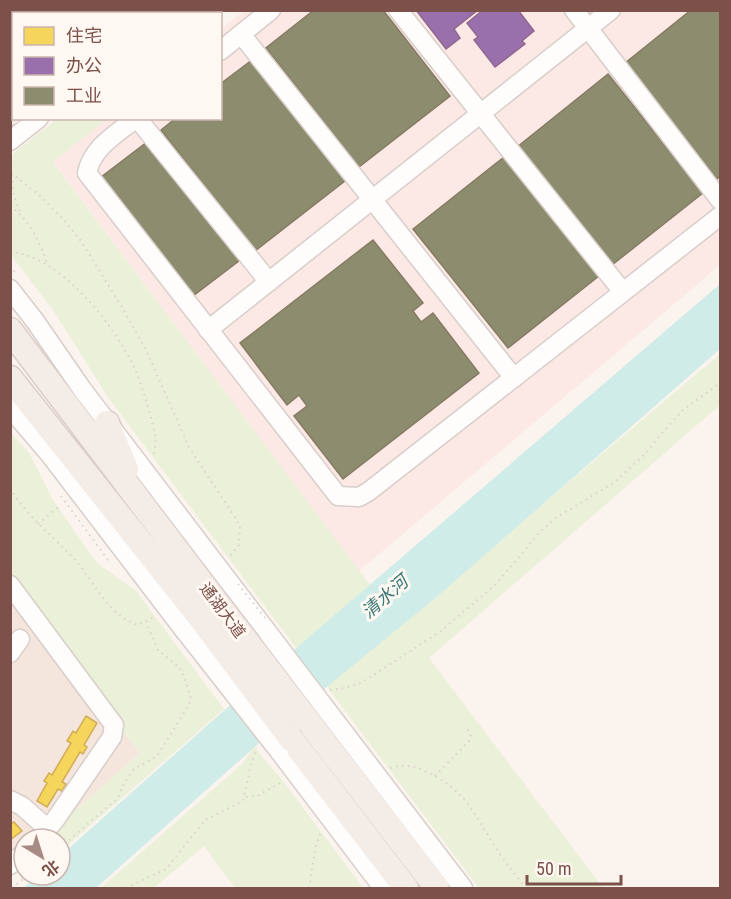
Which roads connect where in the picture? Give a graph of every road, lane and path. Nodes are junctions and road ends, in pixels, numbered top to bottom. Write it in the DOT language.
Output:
graph roads {
  1 [pos="271,10"];
  2 [pos="398,10"];
  3 [pos="574,10"];
  4 [pos="611,10"];
  5 [pos="588,29"];
  6 [pos="242,34"];
  7 [pos="222,49"];
  8 [pos="481,114"];
  9 [pos="36,120"];
  10 [pos="135,120"];
  11 [pos="139,120"];
  12 [pos="10,141"];
  13 [pos="10,157"];
  14 [pos="11,173"];
  15 [pos="373,200"];
  16 [pos="720,200"];
  17 [pos="10,206"];
  18 [pos="20,212"];
  19 [pos="720,216"];
  20 [pos="10,252"];
  21 [pos="47,264"];
  22 [pos="269,282"];
  23 [pos="10,289"];
  24 [pos="623,292"];
  25 [pos="10,330"];
  26 [pos="208,330"];
  27 [pos="10,378"];
  28 [pos="514,378"];
  29 [pos="720,383"];
  30 [pos="10,408"];
  31 [pos="107,423"];
  32 [pos="151,459"];
  33 [pos="10,488"];
  34 [pos="136,496"];
  35 [pos="61,505"];
  36 [pos="38,524"];
  37 [pos="226,560"];
  38 [pos="10,585"];
  39 [pos="162,612"];
  40 [pos="199,615"];
  41 [pos="146,622"];
  42 [pos="319,709"];
  43 [pos="467,728"];
  44 [pos="285,745"];
  45 [pos="257,748"];
  46 [pos="381,771"];
  47 [pos="435,776"];
  48 [pos="289,778"];
  49 [pos="245,797"];
  50 [pos="10,800"];
  51 [pos="324,824"];
  52 [pos="38,827"];
  53 [pos="48,827"];
  54 [pos="72,838"];
  55 [pos="126,888"];
  56 [pos="309,888"];
  57 [pos="383,888"];
  58 [pos="406,888"];
  59 [pos="437,888"];
  60 [pos="464,888"];
  61 [pos="526,888"];
  1 -- 6 [label="street"];
  2 -- 8 [label="street"];
  3 -- 5 [label="street"];
  4 -- 5 [label="street"];
  5 -- 8 [label="street"];
  5 -- 16 [label="street"];
  6 -- 7 [label="street"];
  6 -- 15 [label="street"];
  8 -- 15 [label="street"];
  8 -- 24 [label="street"];
  9 -- 12 [label="street"];
  10 -- 26 [label="street"];
  11 -- 22 [label="street"];
  13 -- 14 [label="path"];
  14 -- 18 [label="path"];
  14 -- 37 [label="path"];
  15 -- 22 [label="street"];
  15 -- 28 [label="street"];
  17 -- 18 [label="path"];
  18 -- 21 [label="path"];
  19 -- 24 [label="street"];
  20 -- 21 [label="path"];
  21 -- 32 [label="path"];
  22 -- 26 [label="street"];
  23 -- 31 [label="street"];
  24 -- 28 [label="street"];
  25 -- 34 [label="main road, 通湖大道"];
  26 -- 28 [label="street"];
  27 -- 40 [label="main road, 通湖大道"];
  29 -- 42 [label="path"];
  30 -- 40 [label="street"];
  31 -- 34 [label="main road"];
  31 -- 42 [label="street, bridge"];
  33 -- 36 [label="path"];
  34 -- 40 [label="main road, 通湖大道"];
  35 -- 36 [label="path"];
  36 -- 41 [label="path"];
  38 -- 53 [label="street"];
  39 -- 41 [label="path"];
  40 -- 42 [label="main road, 通湖大道, bridge"];
  40 -- 44 [label="main road, 通湖大道, bridge"];
  41 -- 54 [label="path"];
  42 -- 59 [label="main road, 通湖大道"];
  42 -- 60 [label="street"];
  43 -- 47 [label="path"];
  44 -- 57 [label="street"];
  44 -- 58 [label="main road, 通湖大道"];
  45 -- 49 [label="path"];
  46 -- 47 [label="path"];
  47 -- 61 [label="path"];
  48 -- 49 [label="path"];
  49 -- 55 [label="path"];
  50 -- 52 [label="street"];
  51 -- 56 [label="path"];
}
